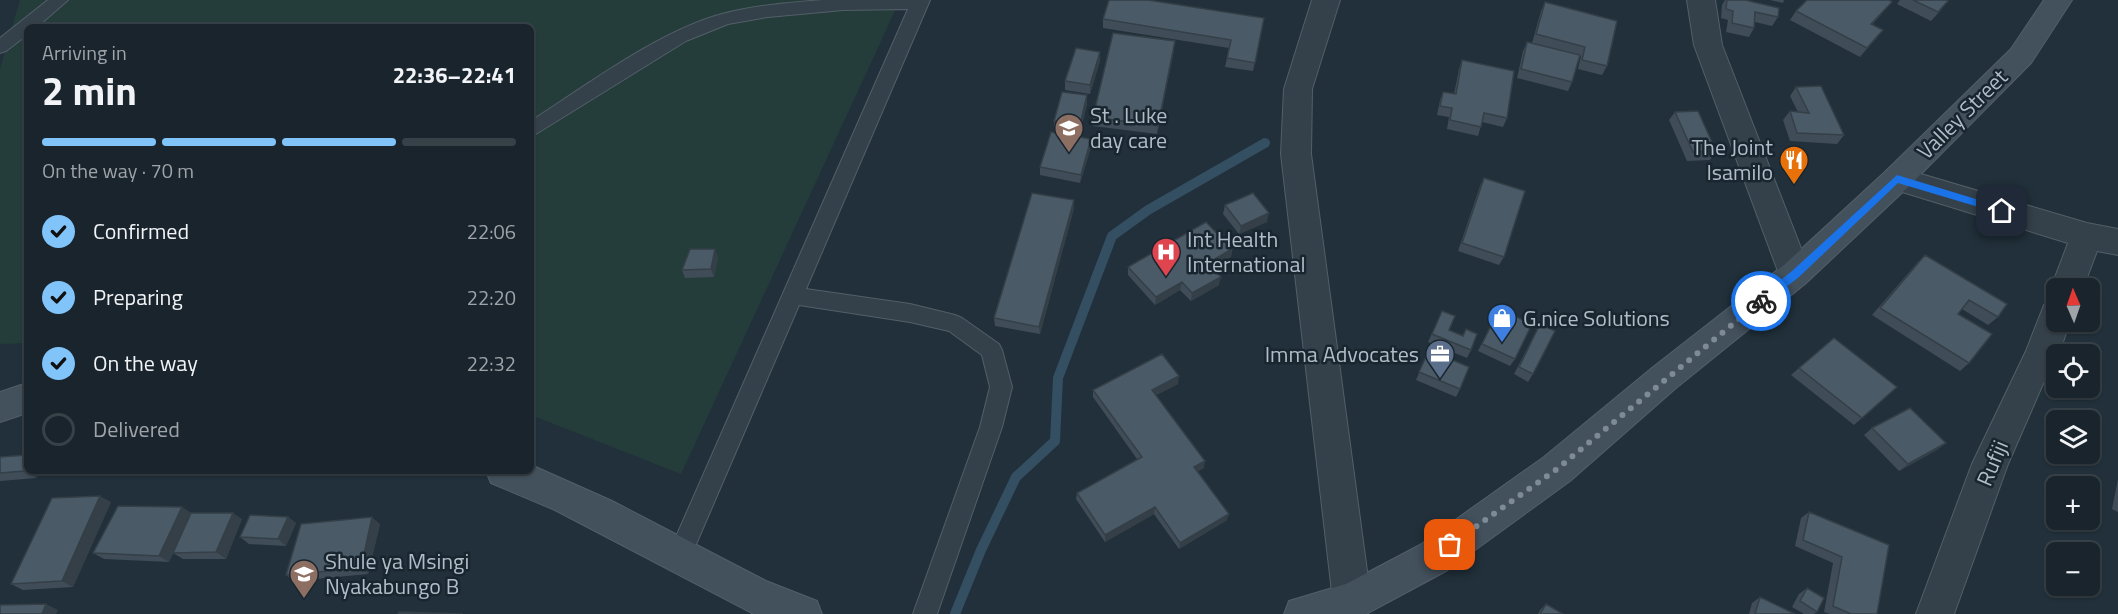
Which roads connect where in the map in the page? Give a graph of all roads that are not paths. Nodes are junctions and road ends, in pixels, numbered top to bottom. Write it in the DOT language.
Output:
graph roads {
  1 [pos="59,0"];
  2 [pos="1326,0"];
  3 [pos="1701,0"];
  4 [pos="2058,0"];
  5 [pos="921,2"];
  6 [pos="29,24"];
  7 [pos="24,28"];
  8 [pos="0,47"];
  9 [pos="534,128"];
  10 [pos="1897,179"];
  11 [pos="2087,236"];
  12 [pos="2118,242"];
  13 [pos="1795,274"];
  14 [pos="2071,278"];
  15 [pos="794,296"];
  16 [pos="2050,332"];
  17 [pos="24,392"];
  18 [pos="0,394"];
  19 [pos="24,399"];
  20 [pos="0,407"];
  21 [pos="512,474"];
  22 [pos="680,555"];
  23 [pos="1352,601"];
  24 [pos="803,614"];
  25 [pos="925,614"];
  26 [pos="1304,614"];
  27 [pos="1935,614"];
  1 -- 6 [label="lane"];
  2 -- 23 [label="street"];
  3 -- 13 [label="street"];
  4 -- 10 [label="main road, Valley Street"];
  5 -- 9 [label="lane"];
  5 -- 15 [label="lane"];
  7 -- 8 [label="lane"];
  10 -- 11 [label="street"];
  10 -- 13 [label="main road, Valley Street"];
  11 -- 12 [label="street"];
  11 -- 14 [label="street"];
  13 -- 23 [label="main road, Valley Street"];
  15 -- 22 [label="lane"];
  15 -- 25 [label="lane"];
  16 -- 27 [label="street, Rufiji"];
  17 -- 18 [label="main road"];
  19 -- 20 [label="main road"];
  21 -- 22 [label="main road"];
  22 -- 24 [label="main road"];
  23 -- 26 [label="main road, Valley Street"];
}
